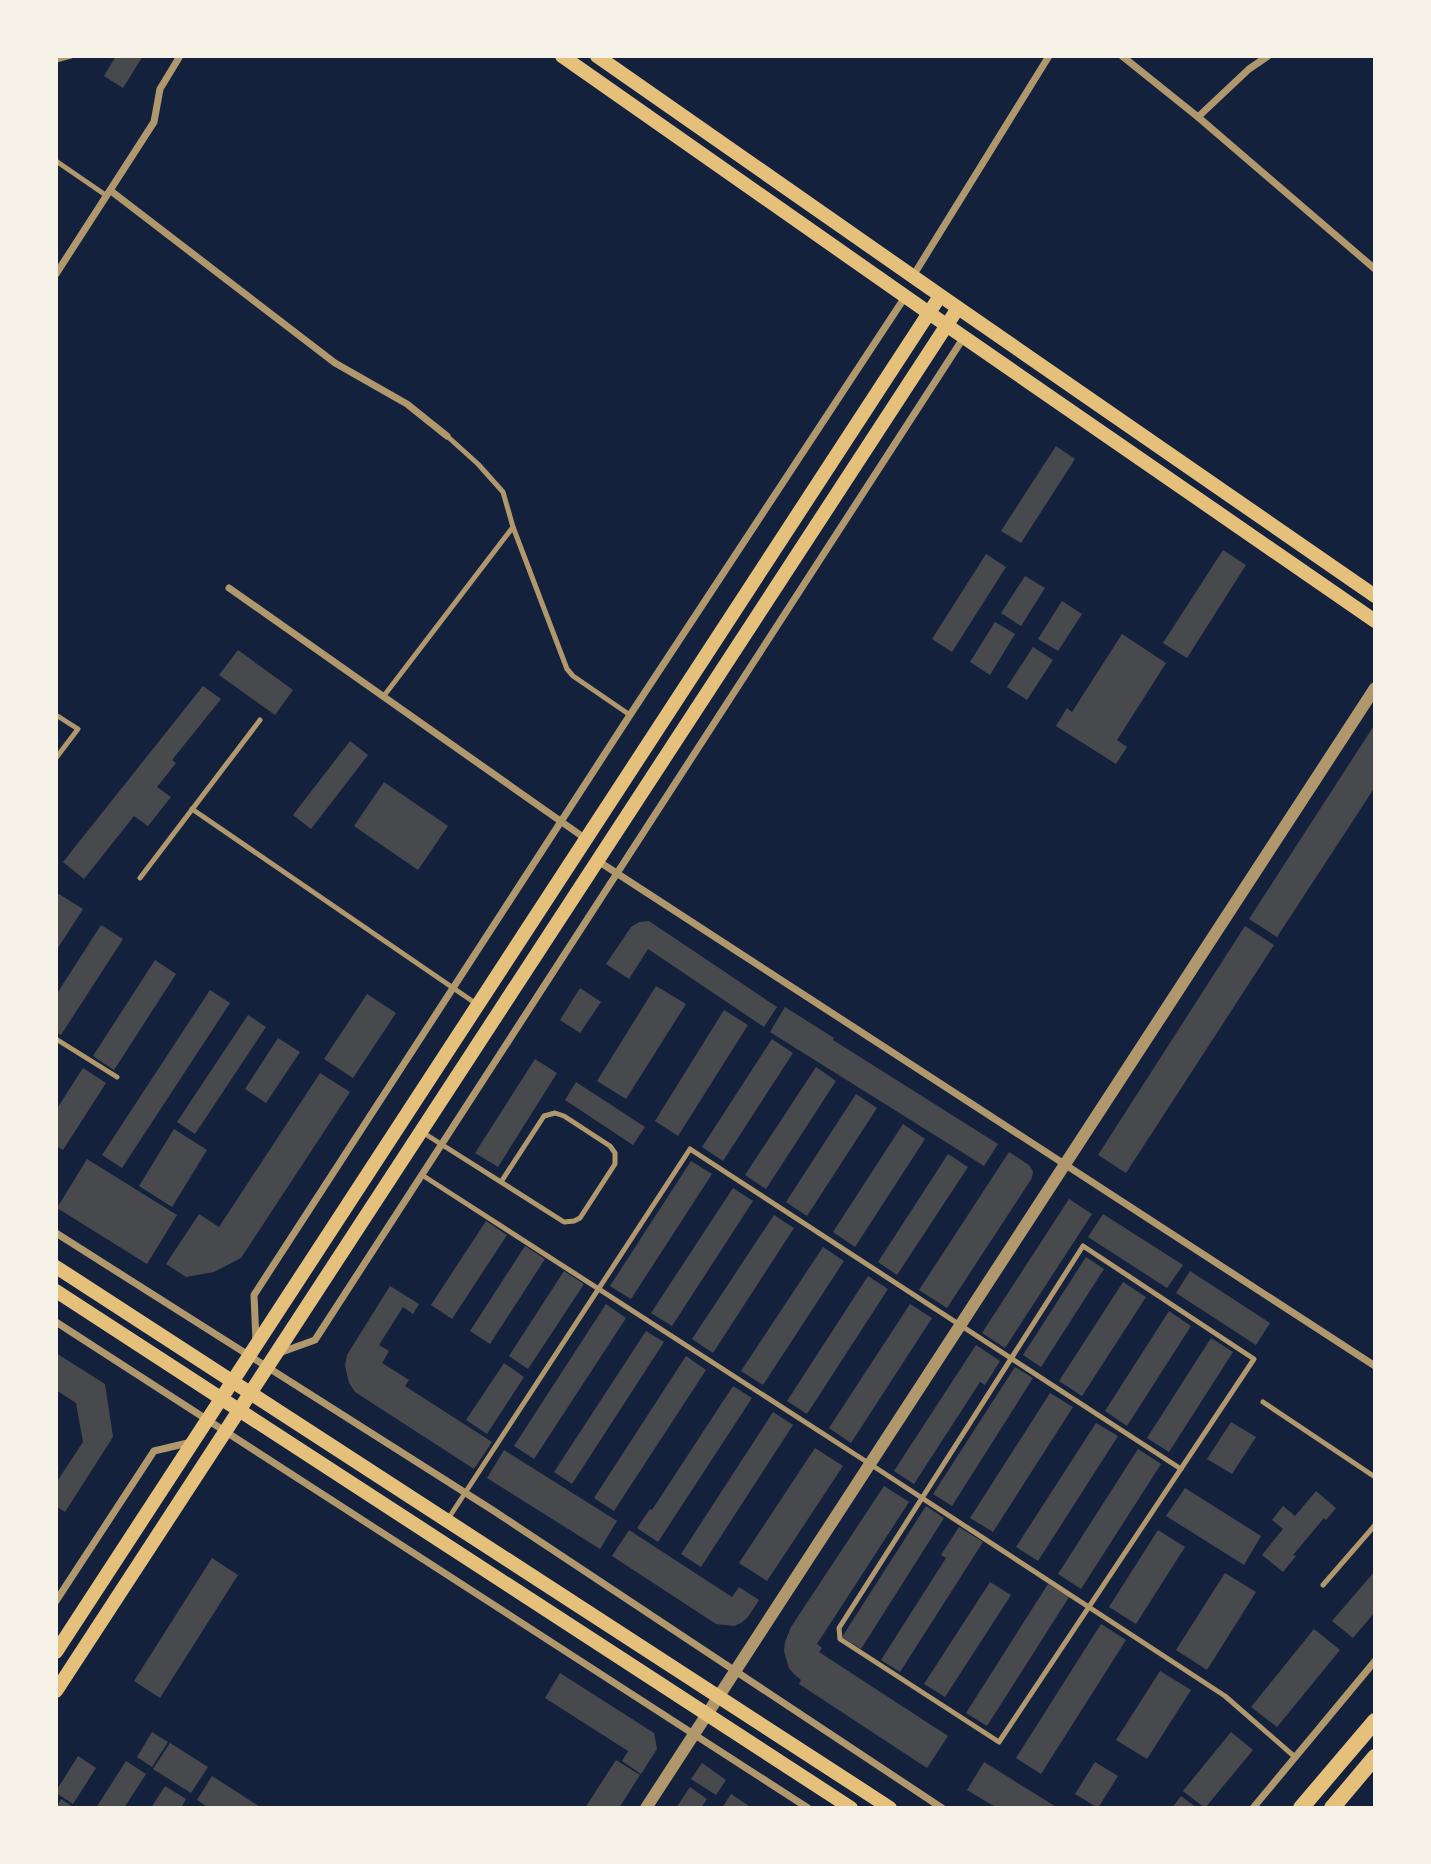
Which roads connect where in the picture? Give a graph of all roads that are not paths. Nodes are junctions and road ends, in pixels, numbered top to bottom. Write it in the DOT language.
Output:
graph roads {
  1 [pos="71,56"];
  2 [pos="180,56"];
  3 [pos="562,56"];
  4 [pos="597,56"];
  5 [pos="1049,56"];
  6 [pos="1122,56"];
  7 [pos="1268,56"];
  8 [pos="56,60"];
  9 [pos="1198,117"];
  10 [pos="56,161"];
  11 [pos="109,193"];
  12 [pos="1375,270"];
  13 [pos="56,274"];
  14 [pos="912,277"];
  15 [pos="905,296"];
  16 [pos="940,296"];
  17 [pos="958,308"];
  18 [pos="929,313"];
  19 [pos="947,325"];
  20 [pos="964,337"];
  21 [pos="447,436"];
  22 [pos="513,527"];
  23 [pos="229,588"];
  24 [pos="1375,596"];
  25 [pos="1375,621"];
  26 [pos="1375,688"];
  27 [pos="383,697"];
  28 [pos="56,715"];
  29 [pos="630,715"];
  30 [pos="260,720"];
  31 [pos="56,758"];
  32 [pos="192,809"];
  33 [pos="561,821"];
  34 [pos="586,839"];
  35 [pos="597,861"];
  36 [pos="617,873"];
  37 [pos="140,878"];
  38 [pos="453,988"];
  39 [pos="478,1005"];
  40 [pos="56,1039"];
  41 [pos="117,1077"];
  42 [pos="421,1131"];
  43 [pos="442,1144"];
  44 [pos="1065,1164"];
  45 [pos="422,1175"];
  46 [pos="501,1182"];
  47 [pos="56,1233"];
  48 [pos="56,1268"];
  49 [pos="598,1289"];
  50 [pos="56,1291"];
  51 [pos="56,1322"];
  52 [pos="961,1325"];
  53 [pos="253,1351"];
  54 [pos="275,1355"];
  55 [pos="1011,1358"];
  56 [pos="1375,1366"];
  57 [pos="267,1367"];
  58 [pos="232,1382"];
  59 [pos="250,1394"];
  60 [pos="221,1399"];
  61 [pos="1263,1402"];
  62 [pos="239,1410"];
  63 [pos="207,1420"];
  64 [pos="225,1432"];
  65 [pos="193,1442"];
  66 [pos="870,1464"];
  67 [pos="1181,1469"];
  68 [pos="1375,1478"];
  69 [pos="465,1493"];
  70 [pos="922,1498"];
  71 [pos="447,1521"];
  72 [pos="1375,1525"];
  73 [pos="1323,1585"];
  74 [pos="56,1601"];
  75 [pos="1089,1607"];
  76 [pos="56,1652"];
  77 [pos="1375,1661"];
  78 [pos="736,1671"];
  79 [pos="56,1691"];
  80 [pos="718,1698"];
  81 [pos="707,1714"];
  82 [pos="1375,1721"];
  83 [pos="694,1735"];
  84 [pos="1296,1757"];
  85 [pos="1375,1757"];
  86 [pos="646,1808"];
  87 [pos="808,1808"];
  88 [pos="851,1808"];
  89 [pos="890,1808"];
  90 [pos="942,1808"];
  91 [pos="1253,1808"];
  92 [pos="1301,1808"];
  93 [pos="1332,1808"];
  1 -- 8 [label="lane"];
  2 -- 11 [label="street"];
  3 -- 15 [label="main road"];
  4 -- 14 [label="main road"];
  5 -- 14 [label="street"];
  6 -- 9 [label="street"];
  7 -- 9 [label="street"];
  9 -- 12 [label="street"];
  10 -- 11 [label="lane"];
  11 -- 13 [label="street"];
  11 -- 21 [label="street"];
  14 -- 16 [label="main road"];
  15 -- 18 [label="main road"];
  15 -- 29 [label="street"];
  16 -- 17 [label="main road"];
  16 -- 18 [label="main road"];
  17 -- 19 [label="main road"];
  17 -- 24 [label="main road"];
  18 -- 19 [label="main road"];
  18 -- 34 [label="main road"];
  19 -- 20 [label="main road"];
  19 -- 35 [label="main road"];
  20 -- 25 [label="main road"];
  20 -- 36 [label="street"];
  21 -- 22 [label="lane"];
  22 -- 27 [label="lane"];
  22 -- 29 [label="lane"];
  23 -- 27 [label="street"];
  26 -- 44 [label="street"];
  27 -- 33 [label="street"];
  28 -- 31 [label="lane"];
  29 -- 33 [label="street"];
  30 -- 32 [label="lane"];
  32 -- 37 [label="lane"];
  32 -- 38 [label="lane"];
  33 -- 34 [label="street"];
  33 -- 38 [label="street"];
  34 -- 39 [label="main road"];
  35 -- 36 [label="street"];
  35 -- 42 [label="main road"];
  36 -- 43 [label="street"];
  36 -- 44 [label="street"];
  38 -- 39 [label="lane"];
  38 -- 53 [label="street"];
  39 -- 53 [label="main road"];
  40 -- 41 [label="lane"];
  42 -- 43 [label="lane"];
  42 -- 54 [label="main road"];
  43 -- 45 [label="street"];
  43 -- 46 [label="lane"];
  44 -- 52 [label="street"];
  44 -- 56 [label="street"];
  45 -- 49 [label="lane"];
  45 -- 54 [label="street"];
  46 -- 46 [label="lane"];
  47 -- 53 [label="street"];
  48 -- 58 [label="main road"];
  49 -- 52 [label="lane"];
  49 -- 66 [label="lane"];
  49 -- 69 [label="lane"];
  50 -- 60 [label="main road"];
  51 -- 63 [label="street"];
  52 -- 55 [label="lane"];
  52 -- 66 [label="street"];
  53 -- 57 [label="street"];
  53 -- 58 [label="main road"];
  54 -- 57 [label="main road"];
  55 -- 67 [label="lane"];
  55 -- 67 [label="lane"];
  55 -- 70 [label="lane"];
  57 -- 59 [label="main road"];
  57 -- 69 [label="street"];
  58 -- 59 [label="main road"];
  58 -- 60 [label="main road"];
  59 -- 62 [label="main road"];
  59 -- 71 [label="main road"];
  60 -- 62 [label="main road"];
  60 -- 63 [label="main road"];
  61 -- 68 [label="lane"];
  62 -- 64 [label="main road"];
  62 -- 81 [label="main road"];
  63 -- 64 [label="street"];
  63 -- 65 [label="main road"];
  64 -- 79 [label="main road"];
  64 -- 83 [label="street"];
  65 -- 74 [label="street"];
  65 -- 76 [label="main road"];
  66 -- 70 [label="lane"];
  66 -- 78 [label="street"];
  67 -- 75 [label="lane"];
  69 -- 71 [label="lane"];
  69 -- 78 [label="street"];
  70 -- 75 [label="lane"];
  70 -- 75 [label="lane"];
  71 -- 80 [label="main road"];
  72 -- 73 [label="lane"];
  75 -- 84 [label="lane"];
  77 -- 84 [label="street"];
  78 -- 80 [label="street"];
  78 -- 90 [label="street"];
  80 -- 81 [label="street"];
  80 -- 89 [label="main road"];
  81 -- 83 [label="street"];
  81 -- 88 [label="main road"];
  82 -- 92 [label="highway"];
  83 -- 86 [label="street"];
  83 -- 87 [label="street"];
  84 -- 91 [label="street"];
  85 -- 93 [label="highway"];
}
